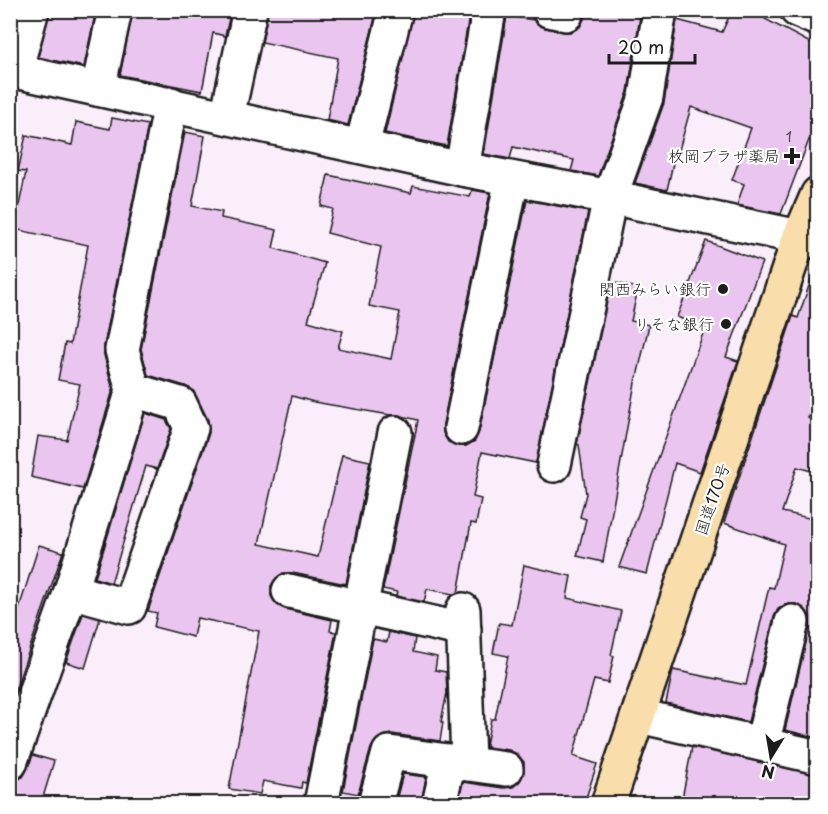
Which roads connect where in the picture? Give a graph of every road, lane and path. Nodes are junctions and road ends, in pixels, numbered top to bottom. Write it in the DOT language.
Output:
graph roads {
  1 [pos="32,10"];
  2 [pos="115,10"];
  3 [pos="250,10"];
  4 [pos="396,10"];
  5 [pos="489,10"];
  6 [pos="549,10"];
  7 [pos="567,10"];
  8 [pos="660,10"];
  9 [pos="797,10"];
  10 [pos="818,19"];
  11 [pos="13,70"];
  12 [pos="98,88"];
  13 [pos="171,104"];
  14 [pos="227,117"];
  15 [pos="362,146"];
  16 [pos="462,169"];
  17 [pos="512,179"];
  18 [pos="818,194"];
  19 [pos="610,197"];
  20 [pos="809,239"];
  21 [pos="133,390"];
  22 [pos="460,428"];
  23 [pos="395,433"];
  24 [pos="554,465"];
  25 [pos="71,591"];
  26 [pos="289,591"];
  27 [pos="360,607"];
  28 [pos="792,622"];
  29 [pos="639,716"];
  30 [pos="762,744"];
  31 [pos="818,757"];
  32 [pos="10,763"];
  33 [pos="459,763"];
  34 [pos="506,769"];
  35 [pos="321,804"];
  36 [pos="375,804"];
  37 [pos="439,804"];
  38 [pos="608,804"];
  1 -- 11 [label="street"];
  2 -- 12 [label="street"];
  3 -- 14 [label="street"];
  4 -- 15 [label="street"];
  5 -- 16 [label="street"];
  6 -- 7 [label="street"];
  8 -- 19 [label="street"];
  9 -- 10 [label="street"];
  11 -- 12 [label="street"];
  12 -- 13 [label="street"];
  13 -- 14 [label="street"];
  13 -- 21 [label="street"];
  14 -- 15 [label="street"];
  15 -- 16 [label="street"];
  16 -- 17 [label="street"];
  17 -- 19 [label="street"];
  17 -- 22 [label="street"];
  18 -- 20 [label="highway, 国道170号"];
  19 -- 20 [label="street"];
  19 -- 24 [label="street"];
  20 -- 29 [label="highway, 国道170号"];
  21 -- 25 [label="street"];
  21 -- 25 [label="street"];
  23 -- 27 [label="street"];
  25 -- 32 [label="street"];
  26 -- 27 [label="street"];
  27 -- 33 [label="street"];
  27 -- 35 [label="street"];
  28 -- 30 [label="street"];
  29 -- 30 [label="street"];
  29 -- 38 [label="highway, 国道170号"];
  30 -- 31 [label="street"];
  33 -- 34 [label="street"];
  33 -- 36 [label="street"];
  33 -- 37 [label="street"];
}
